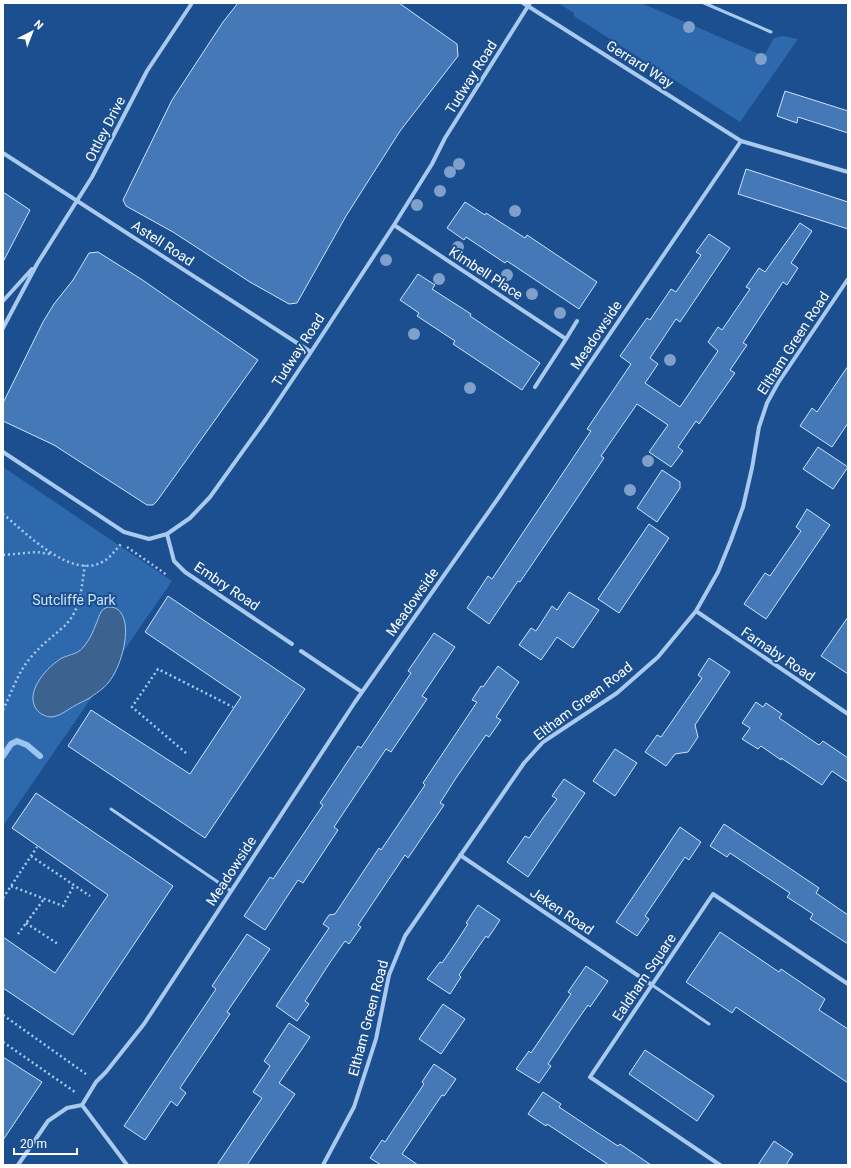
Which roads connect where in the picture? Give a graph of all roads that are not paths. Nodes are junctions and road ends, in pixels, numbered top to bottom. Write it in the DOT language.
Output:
graph roads {
  1 [pos="192,3"];
  2 [pos="523,3"];
  3 [pos="704,3"];
  4 [pos="529,5"];
  5 [pos="771,32"];
  6 [pos="741,141"];
  7 [pos="3,153"];
  8 [pos="848,172"];
  9 [pos="78,202"];
  10 [pos="394,225"];
  11 [pos="37,264"];
  12 [pos="848,279"];
  13 [pos="3,301"];
  14 [pos="577,322"];
  15 [pos="3,328"];
  16 [pos="566,339"];
  17 [pos="311,352"];
  18 [pos="535,388"];
  19 [pos="3,452"];
  20 [pos="167,534"];
  21 [pos="696,611"];
  22 [pos="292,644"];
  23 [pos="301,650"];
  24 [pos="362,692"];
  25 [pos="848,714"];
  26 [pos="111,809"];
  27 [pos="460,855"];
  28 [pos="231,891"];
  29 [pos="848,984"];
  30 [pos="652,985"];
  31 [pos="709,1024"];
  32 [pos="82,1105"];
  33 [pos="18,1165"];
  34 [pos="127,1165"];
  35 [pos="323,1165"];
  36 [pos="720,1165"];
  1 -- 9 [label="street, Ottley Drive"];
  2 -- 4 [label="street, Gerrard Way"];
  3 -- 5 [label="lane"];
  4 -- 6 [label="street, Gerrard Way"];
  4 -- 10 [label="street, Tudway Road"];
  6 -- 8 [label="street"];
  6 -- 24 [label="street, Meadowside"];
  7 -- 9 [label="street, Astell Road"];
  9 -- 11 [label="street, Ottley Drive"];
  9 -- 17 [label="street, Astell Road"];
  10 -- 16 [label="street, Kimbell Place"];
  10 -- 17 [label="street, Tudway Road"];
  11 -- 13 [label="street, Ottley Drive"];
  11 -- 15 [label="street, Ottley Drive"];
  12 -- 21 [label="street, Eltham Green Road"];
  14 -- 16 [label="street"];
  16 -- 18 [label="street"];
  17 -- 20 [label="street, Tudway Road"];
  19 -- 20 [label="street, Tudway Road"];
  20 -- 22 [label="street, Embry Road"];
  21 -- 25 [label="street, Farnaby Road"];
  21 -- 27 [label="street, Eltham Green Road"];
  23 -- 24 [label="street"];
  24 -- 28 [label="street, Meadowside"];
  26 -- 28 [label="lane"];
  27 -- 30 [label="street, Jeken Road"];
  27 -- 35 [label="street, Eltham Green Road"];
  28 -- 32 [label="street, Meadowside"];
  29 -- 30 [label="street, Ealdham Square"];
  30 -- 31 [label="lane"];
  30 -- 36 [label="street, Ealdham Square"];
  32 -- 33 [label="street"];
  32 -- 34 [label="street"];
}
